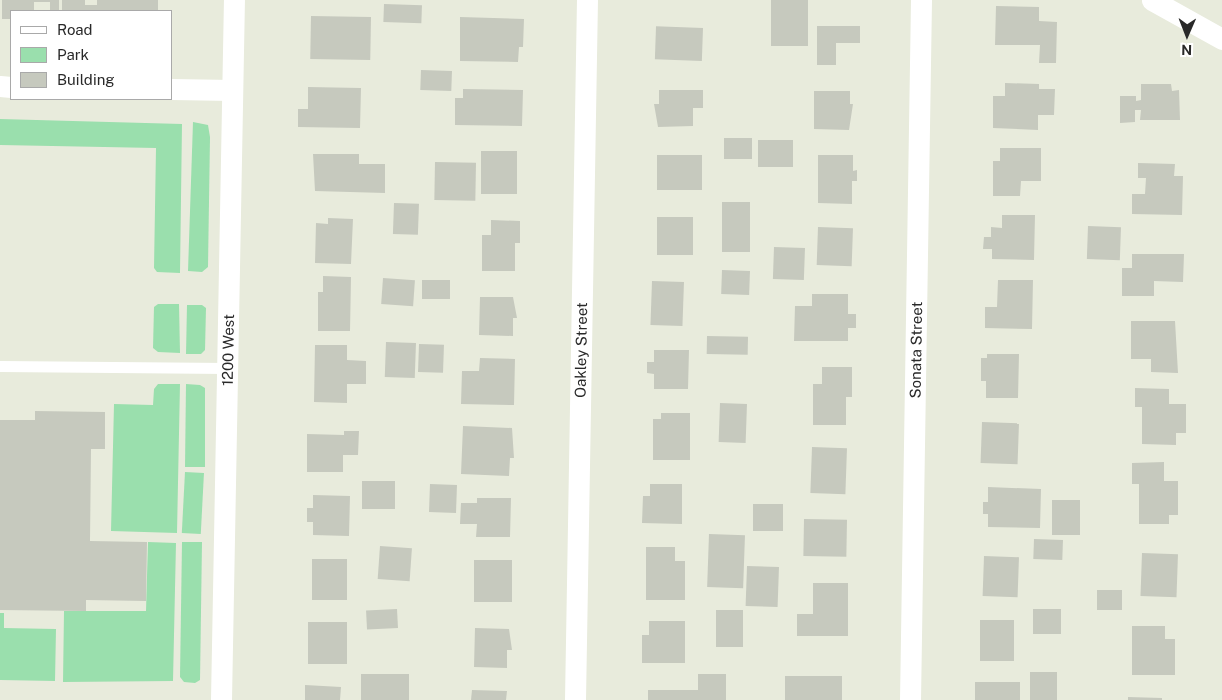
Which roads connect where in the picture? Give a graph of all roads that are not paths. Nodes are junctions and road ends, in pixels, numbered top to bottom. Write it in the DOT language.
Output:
graph roads {
  1 [pos="234,0"];
  2 [pos="587,0"];
  3 [pos="921,0"];
  4 [pos="1152,0"];
  5 [pos="1222,39"];
  6 [pos="172,89"];
  7 [pos="232,90"];
  8 [pos="0,366"];
  9 [pos="227,368"];
  10 [pos="221,700"];
  11 [pos="575,700"];
  12 [pos="910,700"];
  1 -- 7 [label="street, 1200 West"];
  2 -- 11 [label="street, Oakley Street"];
  3 -- 12 [label="street, Sonata Street"];
  4 -- 5 [label="street"];
  6 -- 7 [label="street"];
  7 -- 9 [label="street, 1200 West"];
  8 -- 9 [label="lane"];
  9 -- 10 [label="street, 1200 West"];
}
